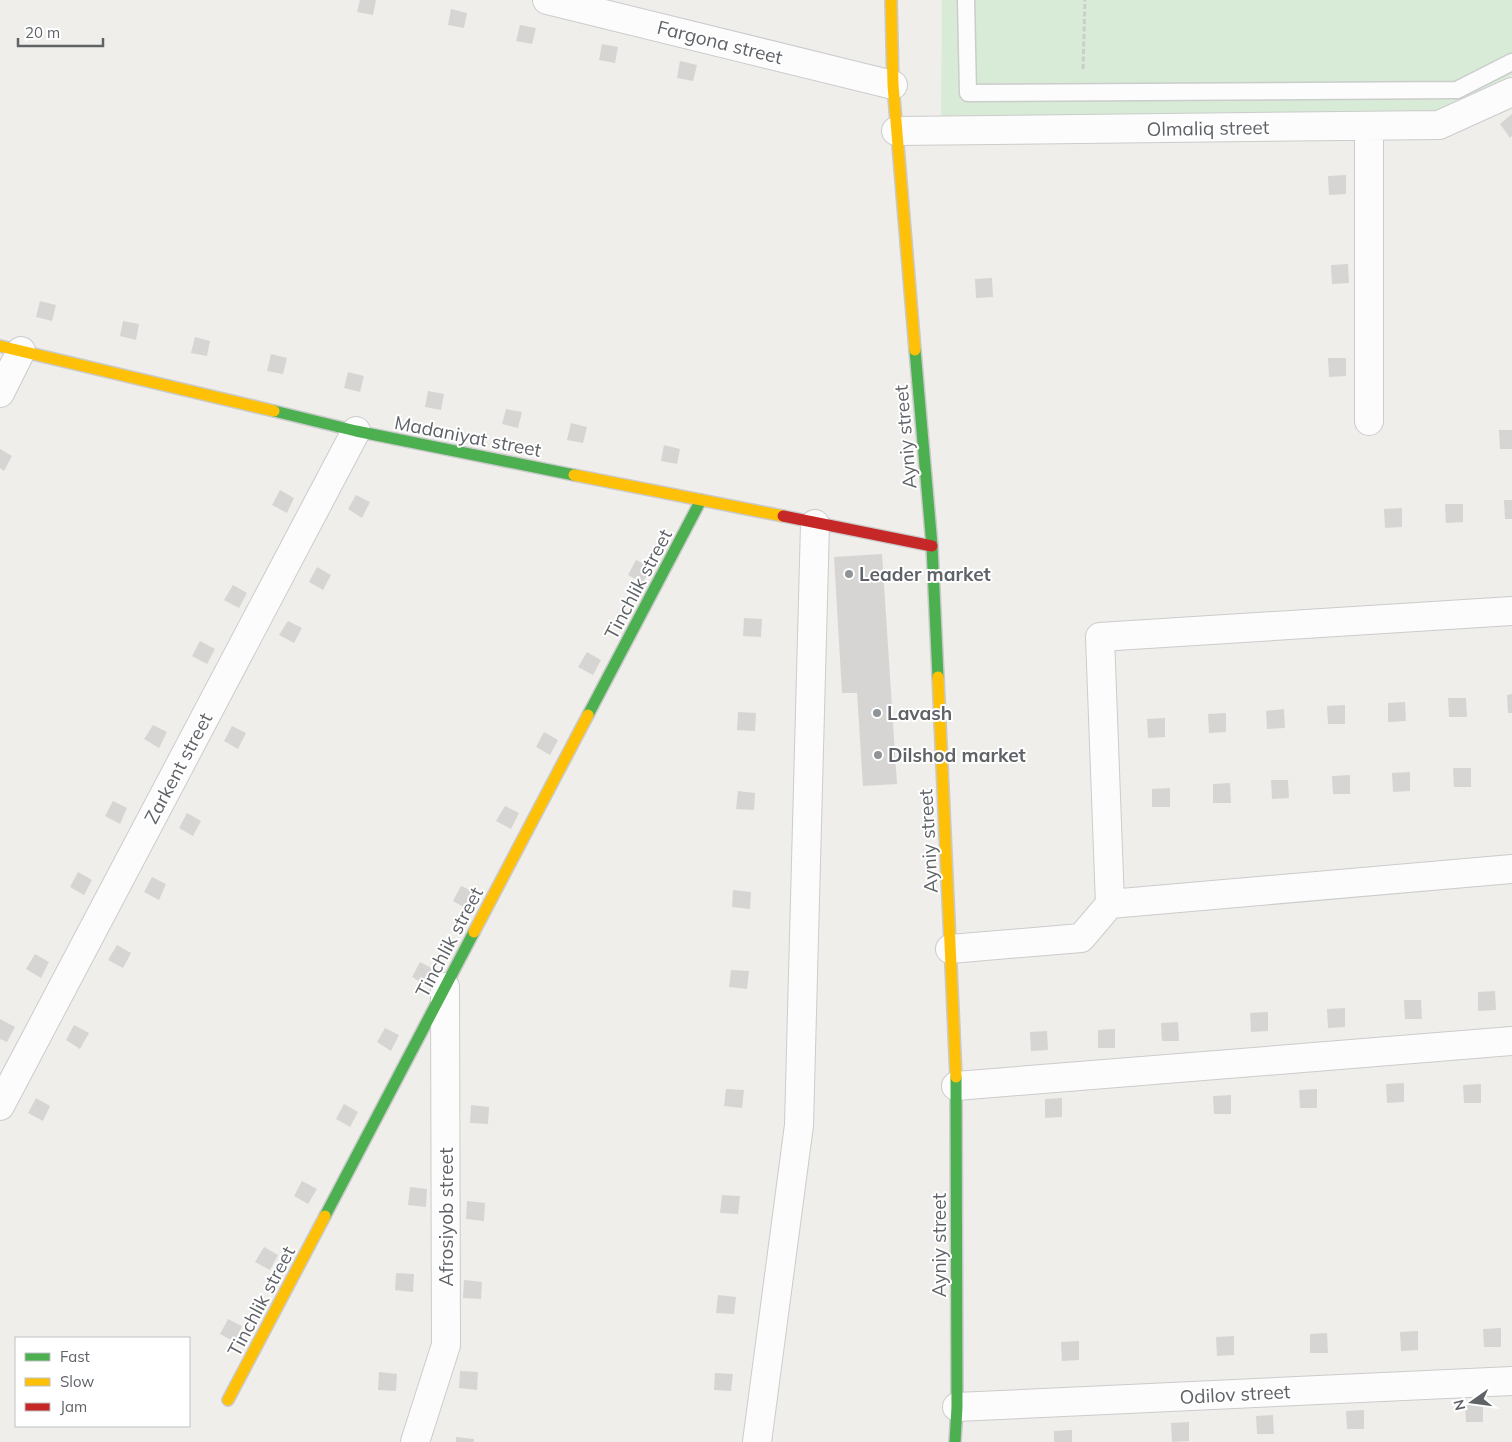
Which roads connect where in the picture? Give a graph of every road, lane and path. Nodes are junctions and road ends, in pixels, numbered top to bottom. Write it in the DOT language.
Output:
graph roads {
  1 [pos="547,0"];
  2 [pos="891,0"];
  3 [pos="966,0"];
  4 [pos="1085,0"];
  5 [pos="1512,62"];
  6 [pos="893,85"];
  7 [pos="1082,92"];
  8 [pos="1512,92"];
  9 [pos="1369,126"];
  10 [pos="896,131"];
  11 [pos="11,349"];
  12 [pos="0,393"];
  13 [pos="1369,421"];
  14 [pos="356,431"];
  15 [pos="701,500"];
  16 [pos="815,524"];
  17 [pos="932,546"];
  18 [pos="1512,611"];
  19 [pos="1512,868"];
  20 [pos="1110,904"];
  21 [pos="950,948"];
  22 [pos="445,988"];
  23 [pos="1512,1041"];
  24 [pos="956,1086"];
  25 [pos="0,1106"];
  26 [pos="1512,1381"];
  27 [pos="228,1400"];
  28 [pos="957,1407"];
  29 [pos="415,1442"];
  30 [pos="757,1442"];
  31 [pos="955,1442"];
  1 -- 6 [label="street, Fargona street"];
  2 -- 6 [label="street, Ayniy street"];
  3 -- 7 [label="lane"];
  4 -- 7 [label="path"];
  5 -- 7 [label="lane"];
  6 -- 10 [label="street, Ayniy street"];
  8 -- 9 [label="street, Olmaliq street"];
  9 -- 10 [label="street, Olmaliq street"];
  9 -- 13 [label="street"];
  10 -- 17 [label="street, Ayniy street"];
  11 -- 12 [label="street"];
  11 -- 14 [label="street, Madaniyat street"];
  14 -- 15 [label="street, Madaniyat street"];
  14 -- 25 [label="street, Zarkent street"];
  15 -- 16 [label="street, Madaniyat street"];
  15 -- 22 [label="street, Tinchlik street"];
  16 -- 17 [label="street, Madaniyat street"];
  16 -- 30 [label="street"];
  17 -- 21 [label="street, Ayniy street"];
  18 -- 20 [label="street"];
  19 -- 20 [label="street"];
  20 -- 21 [label="street"];
  21 -- 24 [label="street, Ayniy street"];
  22 -- 27 [label="street, Tinchlik street"];
  22 -- 29 [label="street, Afrosiyob street"];
  23 -- 24 [label="street"];
  24 -- 28 [label="street, Ayniy street"];
  26 -- 28 [label="street, Odilov street"];
  28 -- 31 [label="street, Ayniy street"];
}
